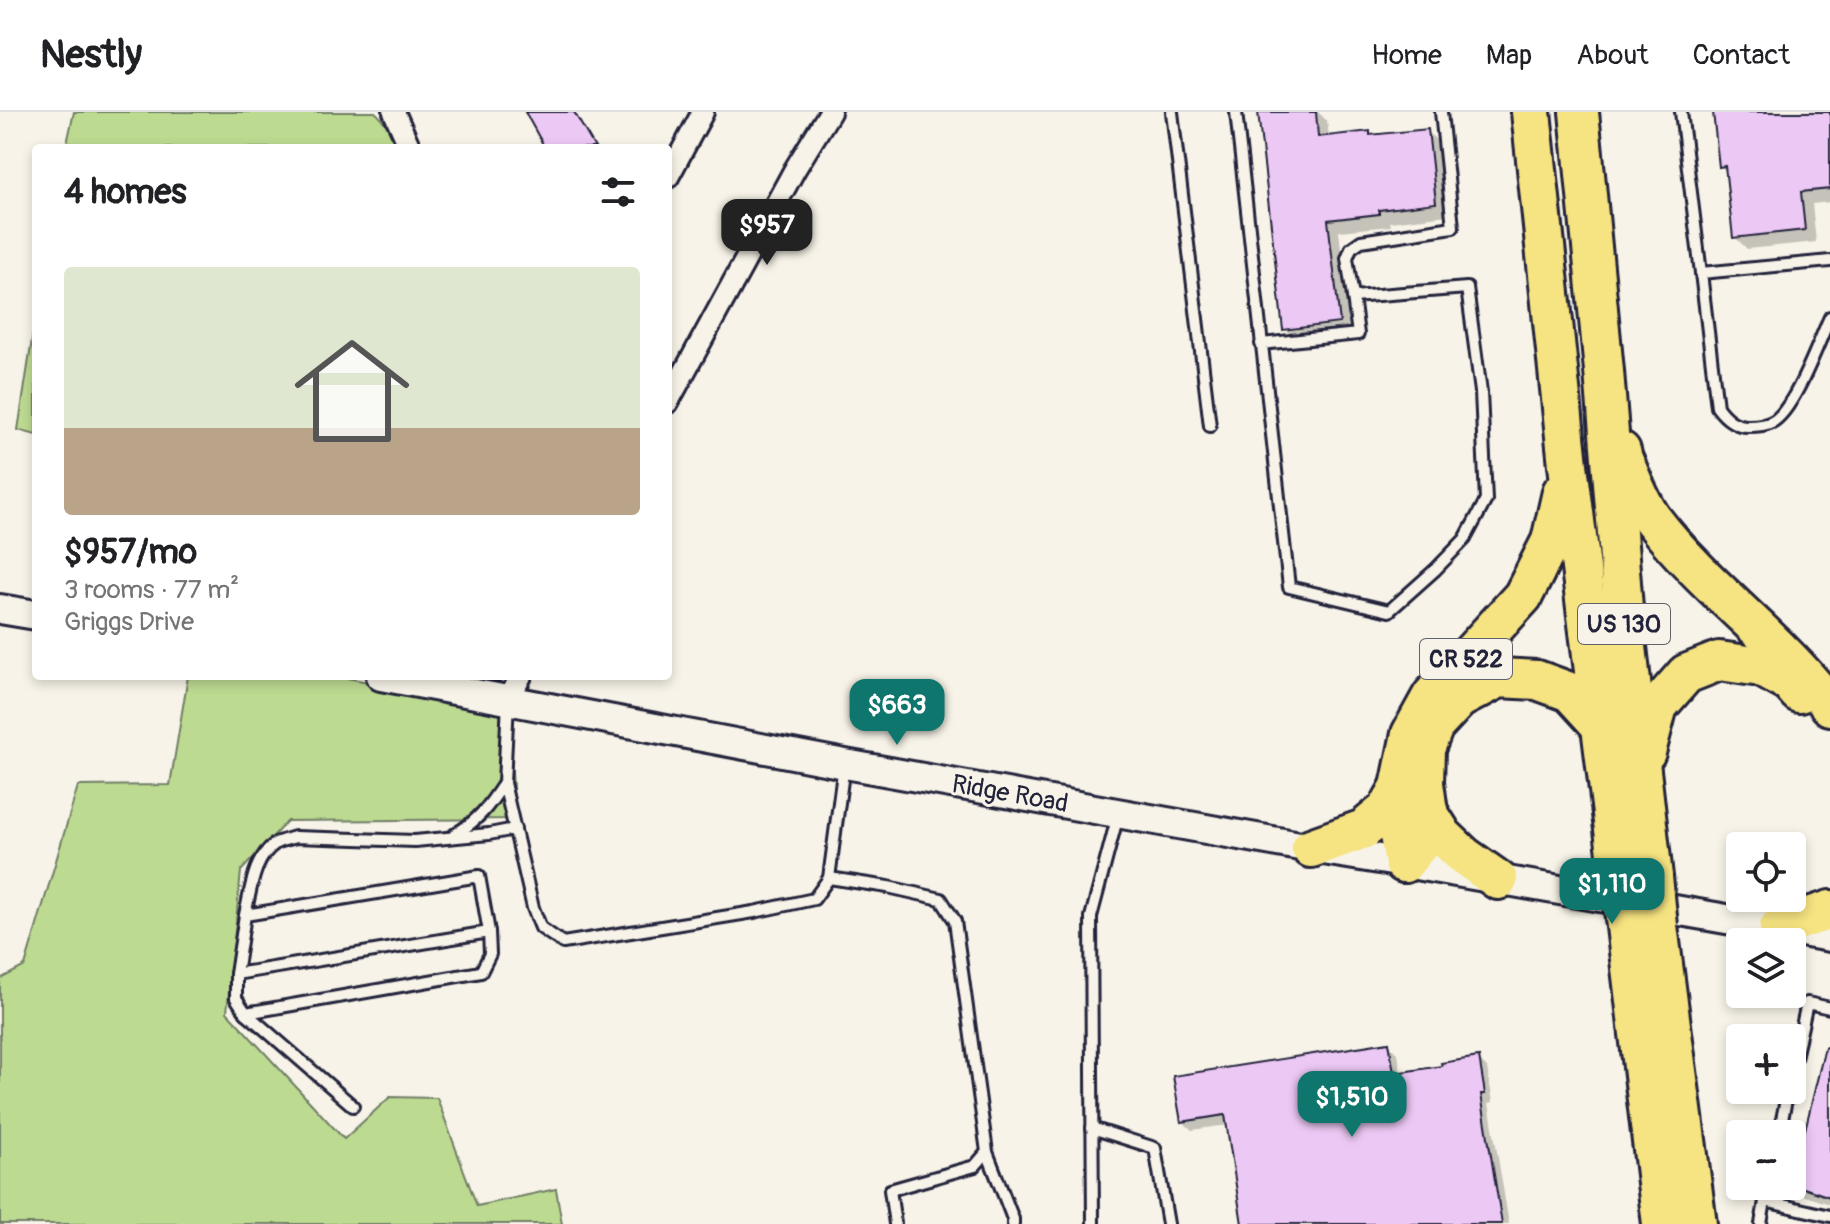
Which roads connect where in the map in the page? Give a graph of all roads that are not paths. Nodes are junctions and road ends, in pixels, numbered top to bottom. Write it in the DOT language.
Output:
graph roads {
  1 [pos="394,112"];
  2 [pos="703,112"];
  3 [pos="830,112"];
  4 [pos="1172,112"];
  5 [pos="1236,112"];
  6 [pos="1441,112"];
  7 [pos="1531,112"];
  8 [pos="1579,112"];
  9 [pos="1681,112"];
  10 [pos="408,144"];
  11 [pos="672,170"];
  12 [pos="1830,261"];
  13 [pos="1701,273"];
  14 [pos="1353,297"];
  15 [pos="1830,317"];
  16 [pos="1261,344"];
  17 [pos="1604,371"];
  18 [pos="672,395"];
  19 [pos="1210,426"];
  20 [pos="1568,465"];
  21 [pos="0,609"];
  22 [pos="32,614"];
  23 [pos="426,680"];
  24 [pos="515,688"];
  25 [pos="1830,706"];
  26 [pos="1602,727"];
  27 [pos="1830,728"];
  28 [pos="845,764"];
  29 [pos="1641,770"];
  30 [pos="504,783"];
  31 [pos="1400,787"];
  32 [pos="1428,812"];
  33 [pos="1119,813"];
  34 [pos="515,829"];
  35 [pos="449,837"];
  36 [pos="1311,848"];
  37 [pos="1404,863"];
  38 [pos="1636,877"];
  39 [pos="829,878"];
  40 [pos="1498,880"];
  41 [pos="1830,910"];
  42 [pos="245,915"];
  43 [pos="1641,922"];
  44 [pos="1779,927"];
  45 [pos="489,932"];
  46 [pos="1830,937"];
  47 [pos="236,974"];
  48 [pos="1830,1008"];
  49 [pos="246,1013"];
  50 [pos="1802,1024"];
  51 [pos="353,1106"];
  52 [pos="1092,1128"];
  53 [pos="987,1152"];
  54 [pos="1765,1201"];
  55 [pos="1830,1216"];
  56 [pos="895,1224"];
  57 [pos="1013,1224"];
  58 [pos="1093,1224"];
  59 [pos="1168,1224"];
  60 [pos="1662,1224"];
  61 [pos="1697,1224"];
  62 [pos="1761,1224"];
  1 -- 10 [label="street"];
  2 -- 11 [label="street"];
  3 -- 18 [label="street"];
  4 -- 19 [label="lane"];
  5 -- 16 [label="lane"];
  6 -- 14 [label="lane"];
  7 -- 20 [label="highway, US 130"];
  8 -- 17 [label="highway, US 130"];
  9 -- 13 [label="lane"];
  12 -- 13 [label="lane"];
  13 -- 15 [label="lane"];
  14 -- 16 [label="lane"];
  14 -- 16 [label="lane"];
  17 -- 25 [label="highway"];
  17 -- 29 [label="highway, US 130"];
  20 -- 26 [label="highway, US 130"];
  20 -- 31 [label="highway, CR 522"];
  21 -- 22 [label="street"];
  23 -- 24 [label="street, Ridge Road"];
  24 -- 28 [label="street, Ridge Road"];
  24 -- 30 [label="lane"];
  26 -- 32 [label="highway"];
  26 -- 38 [label="highway, US 130"];
  27 -- 29 [label="highway"];
  28 -- 33 [label="street, Ridge Road"];
  28 -- 39 [label="lane"];
  29 -- 38 [label="highway, US 130"];
  30 -- 34 [label="lane"];
  30 -- 35 [label="lane"];
  31 -- 36 [label="highway"];
  31 -- 37 [label="highway, CR 522"];
  32 -- 37 [label="highway"];
  32 -- 40 [label="highway"];
  33 -- 36 [label="street, Ridge Road"];
  33 -- 52 [label="lane"];
  34 -- 35 [label="lane"];
  34 -- 39 [label="lane"];
  35 -- 42 [label="lane"];
  36 -- 37 [label="street, Ridge Road"];
  37 -- 40 [label="street, Ridge Road"];
  38 -- 43 [label="highway, US 130, bridge"];
  39 -- 53 [label="lane"];
  40 -- 44 [label="street, Ridge Road"];
  41 -- 44 [label="highway"];
  42 -- 45 [label="lane"];
  42 -- 47 [label="lane"];
  43 -- 60 [label="highway, US 130"];
  43 -- 61 [label="highway, US 130"];
  44 -- 46 [label="street, Ridge Road"];
  45 -- 47 [label="lane"];
  45 -- 49 [label="lane"];
  47 -- 49 [label="lane"];
  48 -- 50 [label="lane"];
  49 -- 51 [label="lane"];
  52 -- 58 [label="lane"];
  52 -- 59 [label="lane"];
  53 -- 56 [label="lane"];
  53 -- 57 [label="lane"];
  54 -- 55 [label="lane"];
  54 -- 62 [label="lane"];
}
